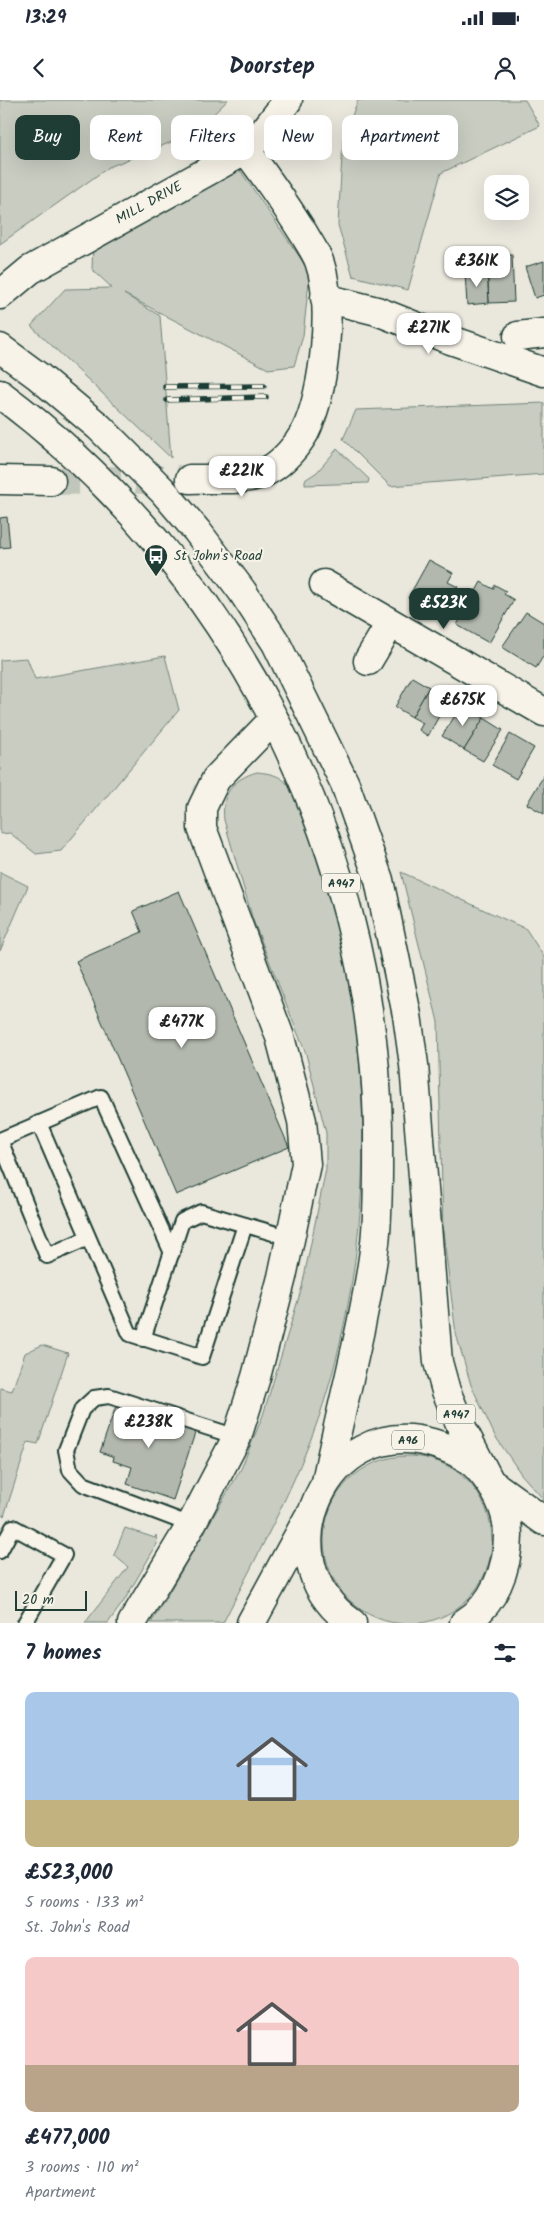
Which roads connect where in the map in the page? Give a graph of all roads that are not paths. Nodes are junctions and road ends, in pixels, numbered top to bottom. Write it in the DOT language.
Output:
graph roads {
  1 [pos="288,100"];
  2 [pos="254,142"];
  3 [pos="228,160"];
  4 [pos="253,160"];
  5 [pos="0,294"];
  6 [pos="325,298"];
  7 [pos="0,348"];
  8 [pos="544,372"];
  9 [pos="0,394"];
  10 [pos="190,479"];
  11 [pos="0,480"];
  12 [pos="51,480"];
  13 [pos="324,584"];
  14 [pos="390,624"];
  15 [pos="368,660"];
  16 [pos="544,712"];
  17 [pos="274,719"];
  18 [pos="38,1123"];
  19 [pos="0,1140"];
  20 [pos="245,1225"];
  21 [pos="88,1238"];
  22 [pos="290,1238"];
  23 [pos="172,1253"];
  24 [pos="143,1338"];
  25 [pos="237,1437"];
  26 [pos="326,1482"];
  27 [pos="490,1482"];
  28 [pos="310,1514"];
  29 [pos="544,1521"];
  30 [pos="191,1525"];
  31 [pos="0,1551"];
  32 [pos="27,1622"];
  33 [pos="132,1623"];
  34 [pos="251,1623"];
  35 [pos="352,1623"];
  36 [pos="464,1623"];
  1 -- 2 [label="main road, MILL DRIVE"];
  3 -- 5 [label="main road, MILL DRIVE"];
  4 -- 6 [label="main road"];
  6 -- 8 [label="main road"];
  6 -- 10 [label="main road"];
  7 -- 27 [label="main road, A947"];
  9 -- 17 [label="main road, A947"];
  11 -- 12 [label="main road"];
  13 -- 14 [label="main road"];
  14 -- 15 [label="main road"];
  14 -- 16 [label="main road"];
  17 -- 22 [label="main road"];
  17 -- 26 [label="main road, A947"];
  18 -- 19 [label="lane"];
  18 -- 21 [label="lane"];
  18 -- 23 [label="lane"];
  19 -- 21 [label="lane"];
  20 -- 22 [label="lane"];
  20 -- 23 [label="lane"];
  20 -- 24 [label="lane"];
  21 -- 24 [label="lane"];
  22 -- 25 [label="main road"];
  23 -- 24 [label="lane"];
  25 -- 30 [label="main road"];
  25 -- 30 [label="lane"];
  26 -- 27 [label="main road, A96"];
  26 -- 28 [label="main road, A96"];
  27 -- 29 [label="main road, A96"];
  27 -- 36 [label="main road, A96"];
  28 -- 34 [label="main road, A96"];
  28 -- 35 [label="main road, A96"];
  30 -- 33 [label="main road"];
  31 -- 32 [label="lane"];
}
